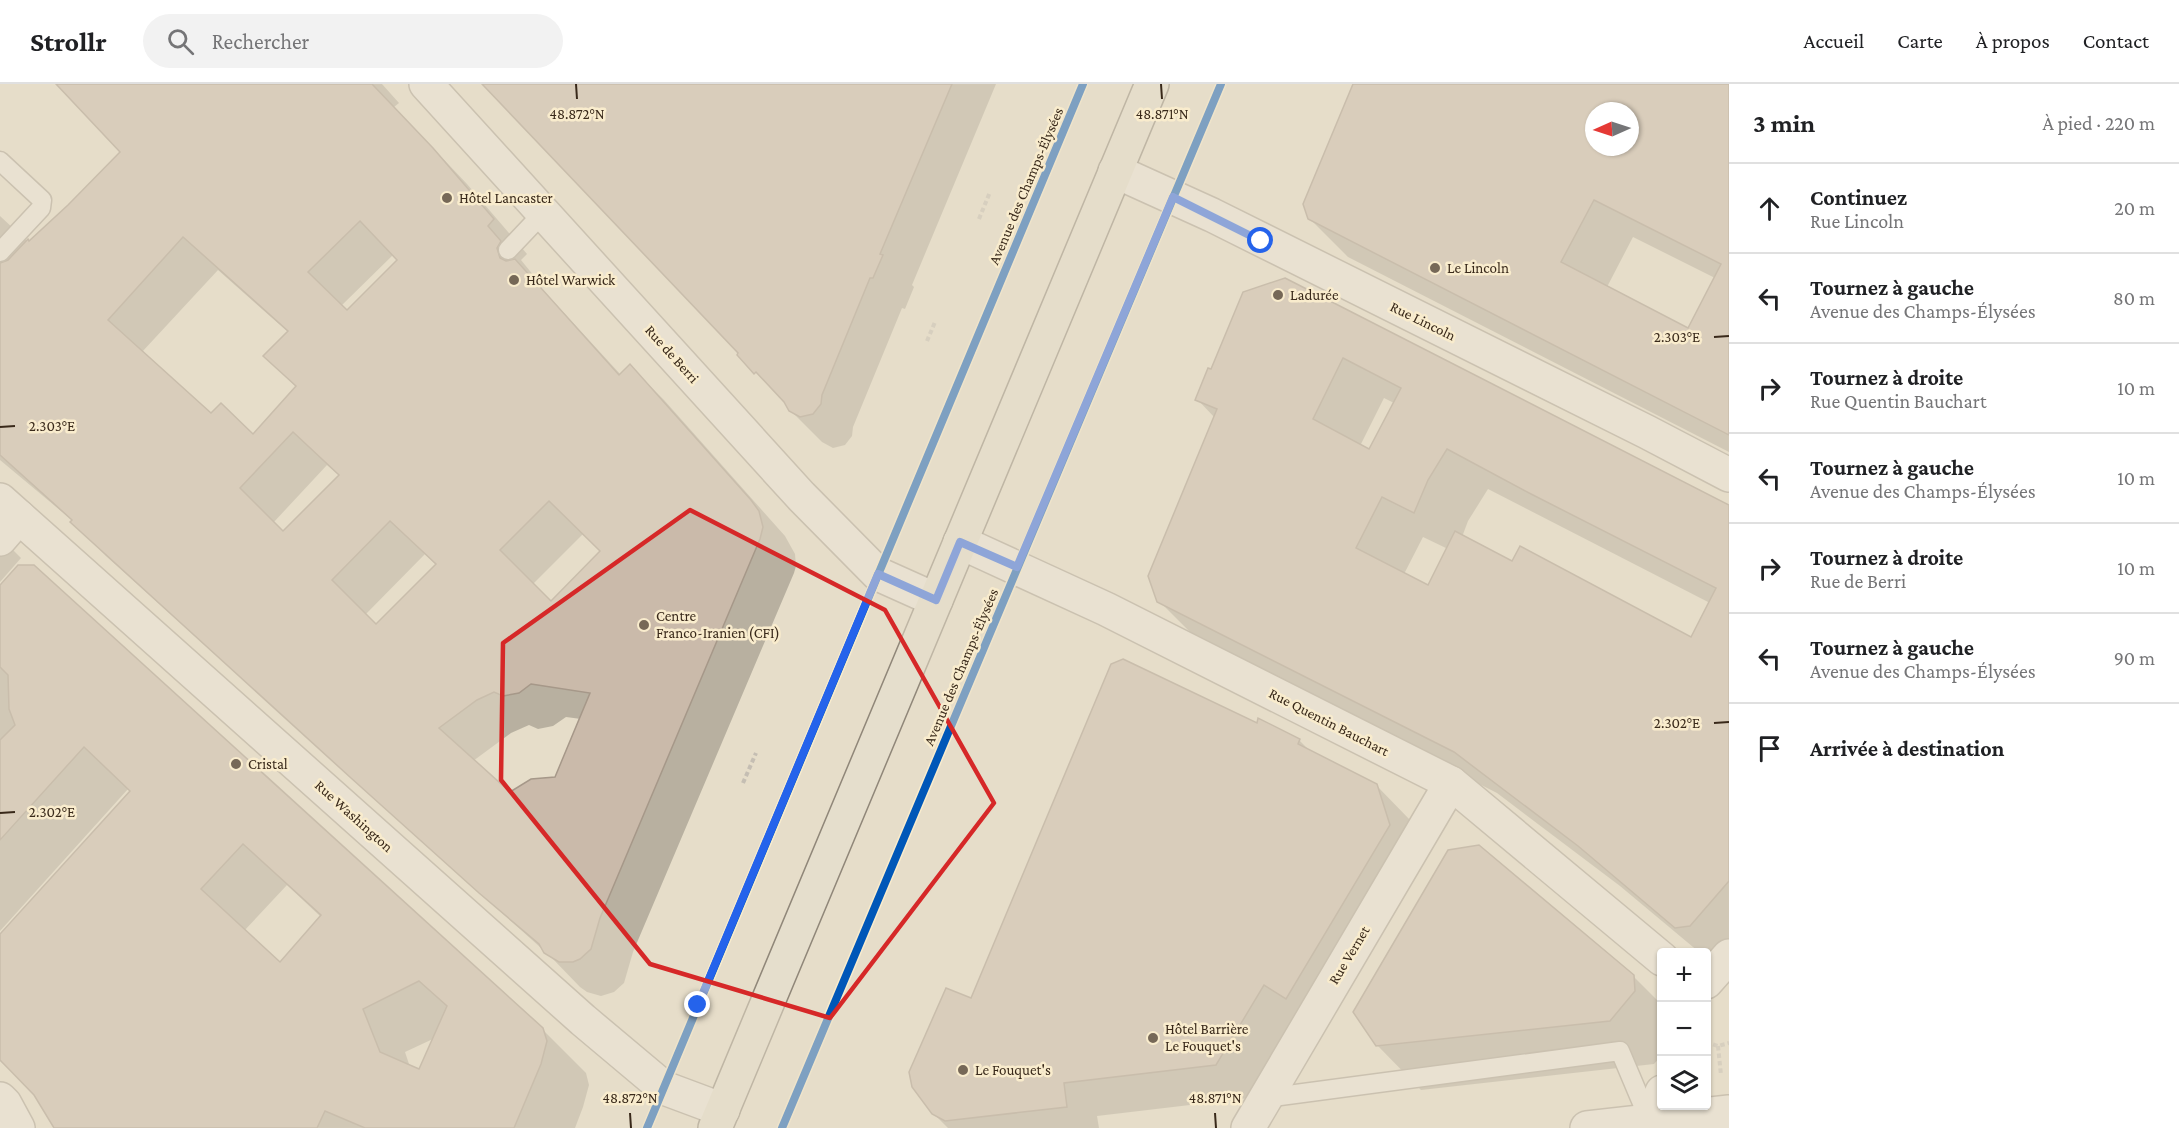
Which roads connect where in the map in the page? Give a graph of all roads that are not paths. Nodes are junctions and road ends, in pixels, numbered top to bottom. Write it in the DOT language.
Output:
graph roads {
  1 [pos="426,84"];
  2 [pos="1152,84"];
  3 [pos="0,161"];
  4 [pos="1115,171"];
  5 [pos="544,212"];
  6 [pos="508,250"];
  7 [pos="0,252"];
  8 [pos="1542,363"];
  9 [pos="1647,432"];
  10 [pos="1729,475"];
  11 [pos="6,518"];
  12 [pos="960,542"];
  13 [pos="936,600"];
  14 [pos="1451,783"];
  15 [pos="1657,955"];
  16 [pos="1729,956"];
  17 [pos="1711,977"];
  18 [pos="1265,1098"];
  19 [pos="0,1099"];
  20 [pos="1656,1107"];
  21 [pos="1729,1112"];
  22 [pos="719,1119"];
  23 [pos="18,1128"];
  24 [pos="1248,1128"];
  25 [pos="1587,1128"];
  1 -- 5 [label="street, Rue de Berri"];
  2 -- 4 [label="main road"];
  3 -- 7 [label="lane"];
  4 -- 9 [label="street, Rue Lincoln"];
  4 -- 12 [label="main road"];
  5 -- 6 [label="lane"];
  5 -- 13 [label="street, Rue de Berri"];
  8 -- 9 [label="lane"];
  9 -- 10 [label="street, Rue Lincoln"];
  11 -- 22 [label="street, Rue Washington"];
  12 -- 13 [label="main road"];
  12 -- 14 [label="street, Rue Quentin Bauchart"];
  13 -- 22 [label="main road"];
  14 -- 15 [label="street, Rue Quentin Bauchart"];
  14 -- 18 [label="street, Rue Vernet"];
  16 -- 17 [label="street"];
  18 -- 20 [label="lane"];
  18 -- 24 [label="street, Rue Vernet"];
  19 -- 23 [label="street"];
  20 -- 21 [label="street"];
  20 -- 25 [label="street"];
}
